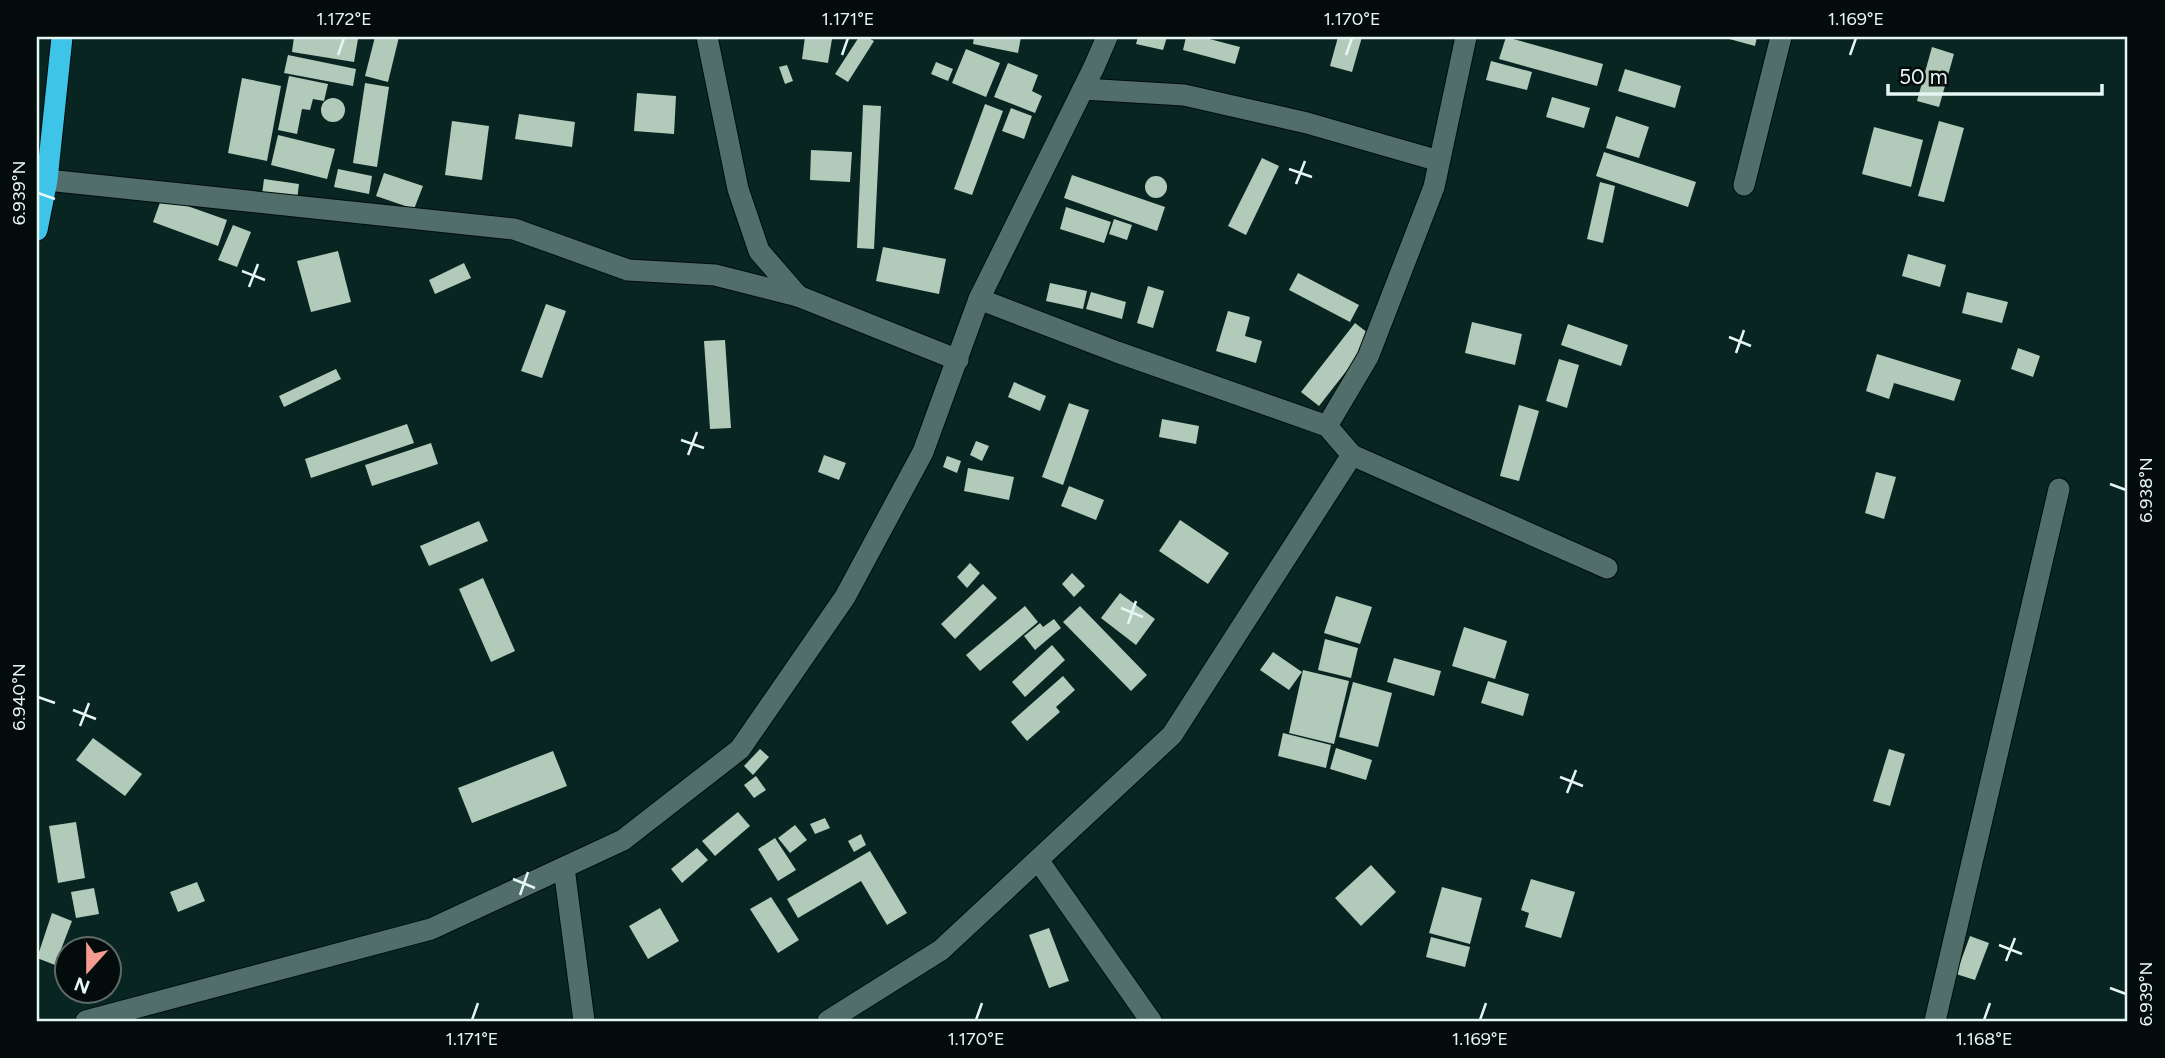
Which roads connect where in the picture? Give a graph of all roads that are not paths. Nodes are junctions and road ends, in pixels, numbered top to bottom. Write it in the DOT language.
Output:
graph roads {
  1 [pos="62,37"];
  2 [pos="708,37"];
  3 [pos="1107,37"];
  4 [pos="1466,37"];
  5 [pos="1781,37"];
  6 [pos="1083,89"];
  7 [pos="1439,161"];
  8 [pos="47,180"];
  9 [pos="1744,186"];
  10 [pos="37,230"];
  11 [pos="798,296"];
  12 [pos="979,299"];
  13 [pos="958,360"];
  14 [pos="1327,425"];
  15 [pos="1352,455"];
  16 [pos="2059,489"];
  17 [pos="1607,568"];
  18 [pos="1038,860"];
  19 [pos="564,867"];
  20 [pos="86,1021"];
  21 [pos="584,1021"];
  22 [pos="828,1021"];
  23 [pos="1151,1021"];
  24 [pos="1935,1021"];
  1 -- 8 [label="highway"];
  2 -- 11 [label="street"];
  3 -- 6 [label="street"];
  4 -- 7 [label="street"];
  5 -- 9 [label="street"];
  6 -- 7 [label="street"];
  6 -- 12 [label="street"];
  7 -- 14 [label="street"];
  8 -- 10 [label="highway"];
  8 -- 11 [label="street"];
  11 -- 13 [label="street"];
  12 -- 13 [label="street"];
  12 -- 14 [label="street"];
  13 -- 19 [label="street"];
  14 -- 15 [label="street"];
  15 -- 17 [label="street"];
  15 -- 18 [label="street"];
  16 -- 24 [label="street"];
  18 -- 22 [label="street"];
  18 -- 23 [label="street"];
  19 -- 20 [label="street"];
  19 -- 21 [label="street"];
}
